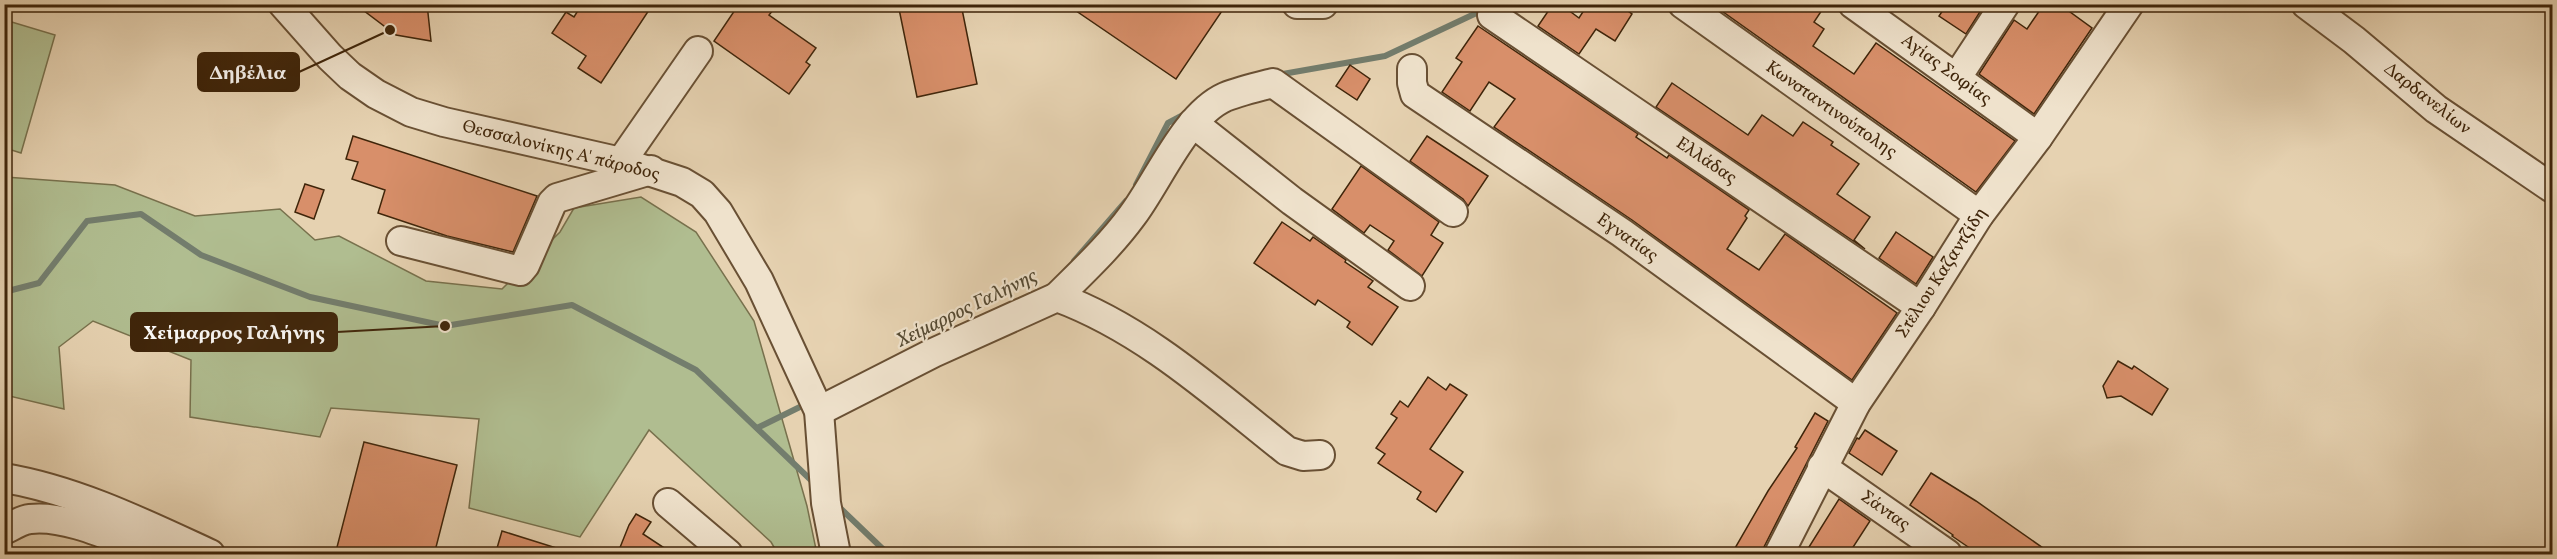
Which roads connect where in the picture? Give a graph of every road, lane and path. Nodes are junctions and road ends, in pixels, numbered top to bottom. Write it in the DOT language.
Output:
graph roads {
  1 [pos="284,4"];
  2 [pos="1297,4"];
  3 [pos="1323,4"];
  4 [pos="1683,4"];
  5 [pos="2005,4"];
  6 [pos="2128,4"];
  7 [pos="2306,4"];
  8 [pos="1870,9"];
  9 [pos="1492,15"];
  10 [pos="698,51"];
  11 [pos="1412,69"];
  12 [pos="1957,77"];
  13 [pos="1193,123"];
  14 [pos="2038,137"];
  15 [pos="621,162"];
  16 [pos="651,170"];
  17 [pos="2553,188"];
  18 [pos="1454,212"];
  19 [pos="1978,215"];
  20 [pos="401,241"];
  21 [pos="1410,286"];
  22 [pos="1057,297"];
  23 [pos="1921,307"];
  24 [pos="1856,403"];
  25 [pos="819,411"];
  26 [pos="1320,455"];
  27 [pos="1822,467"];
  28 [pos="4,478"];
  29 [pos="668,503"];
  30 [pos="4,530"];
  31 [pos="121,549"];
  32 [pos="158,555"];
  33 [pos="210,555"];
  34 [pos="728,555"];
  35 [pos="836,555"];
  36 [pos="1779,555"];
  37 [pos="1947,555"];
  1 -- 15 [label="street, Θεσσαλονίκης Α' πάροδος"];
  2 -- 3 [label="street"];
  4 -- 19 [label="street, Κωνσταντινούπολης"];
  5 -- 12 [label="street"];
  6 -- 14 [label="street, Στέλιου Καζαντζίδη"];
  7 -- 17 [label="street, Δαρδανελίων"];
  8 -- 12 [label="street, Αγίας Σοφίας"];
  9 -- 23 [label="street, Ελλάδας"];
  10 -- 15 [label="street"];
  11 -- 24 [label="street, Εγνατίας"];
  12 -- 14 [label="street, Αγίας Σοφίας"];
  13 -- 18 [label="street"];
  13 -- 21 [label="street"];
  13 -- 22 [label="street"];
  14 -- 19 [label="street, Στέλιου Καζαντζίδη"];
  15 -- 16 [label="street, Θεσσαλονίκης Α' πάροδος"];
  16 -- 20 [label="street"];
  16 -- 25 [label="street, Θεσσαλονίκης Α' πάροδος"];
  19 -- 23 [label="street, Στέλιου Καζαντζίδη"];
  22 -- 25 [label="street"];
  22 -- 26 [label="street"];
  23 -- 24 [label="street, Στέλιου Καζαντζίδη"];
  24 -- 27 [label="street, Στέλιου Καζαντζίδη"];
  25 -- 35 [label="street, Θεσσαλονίκης Α' πάροδος"];
  27 -- 36 [label="street, Στέλιου Καζαντζίδη"];
  27 -- 37 [label="street, Σάντας"];
  28 -- 33 [label="street"];
  29 -- 34 [label="street"];
  30 -- 31 [label="street"];
  31 -- 32 [label="street"];
}
